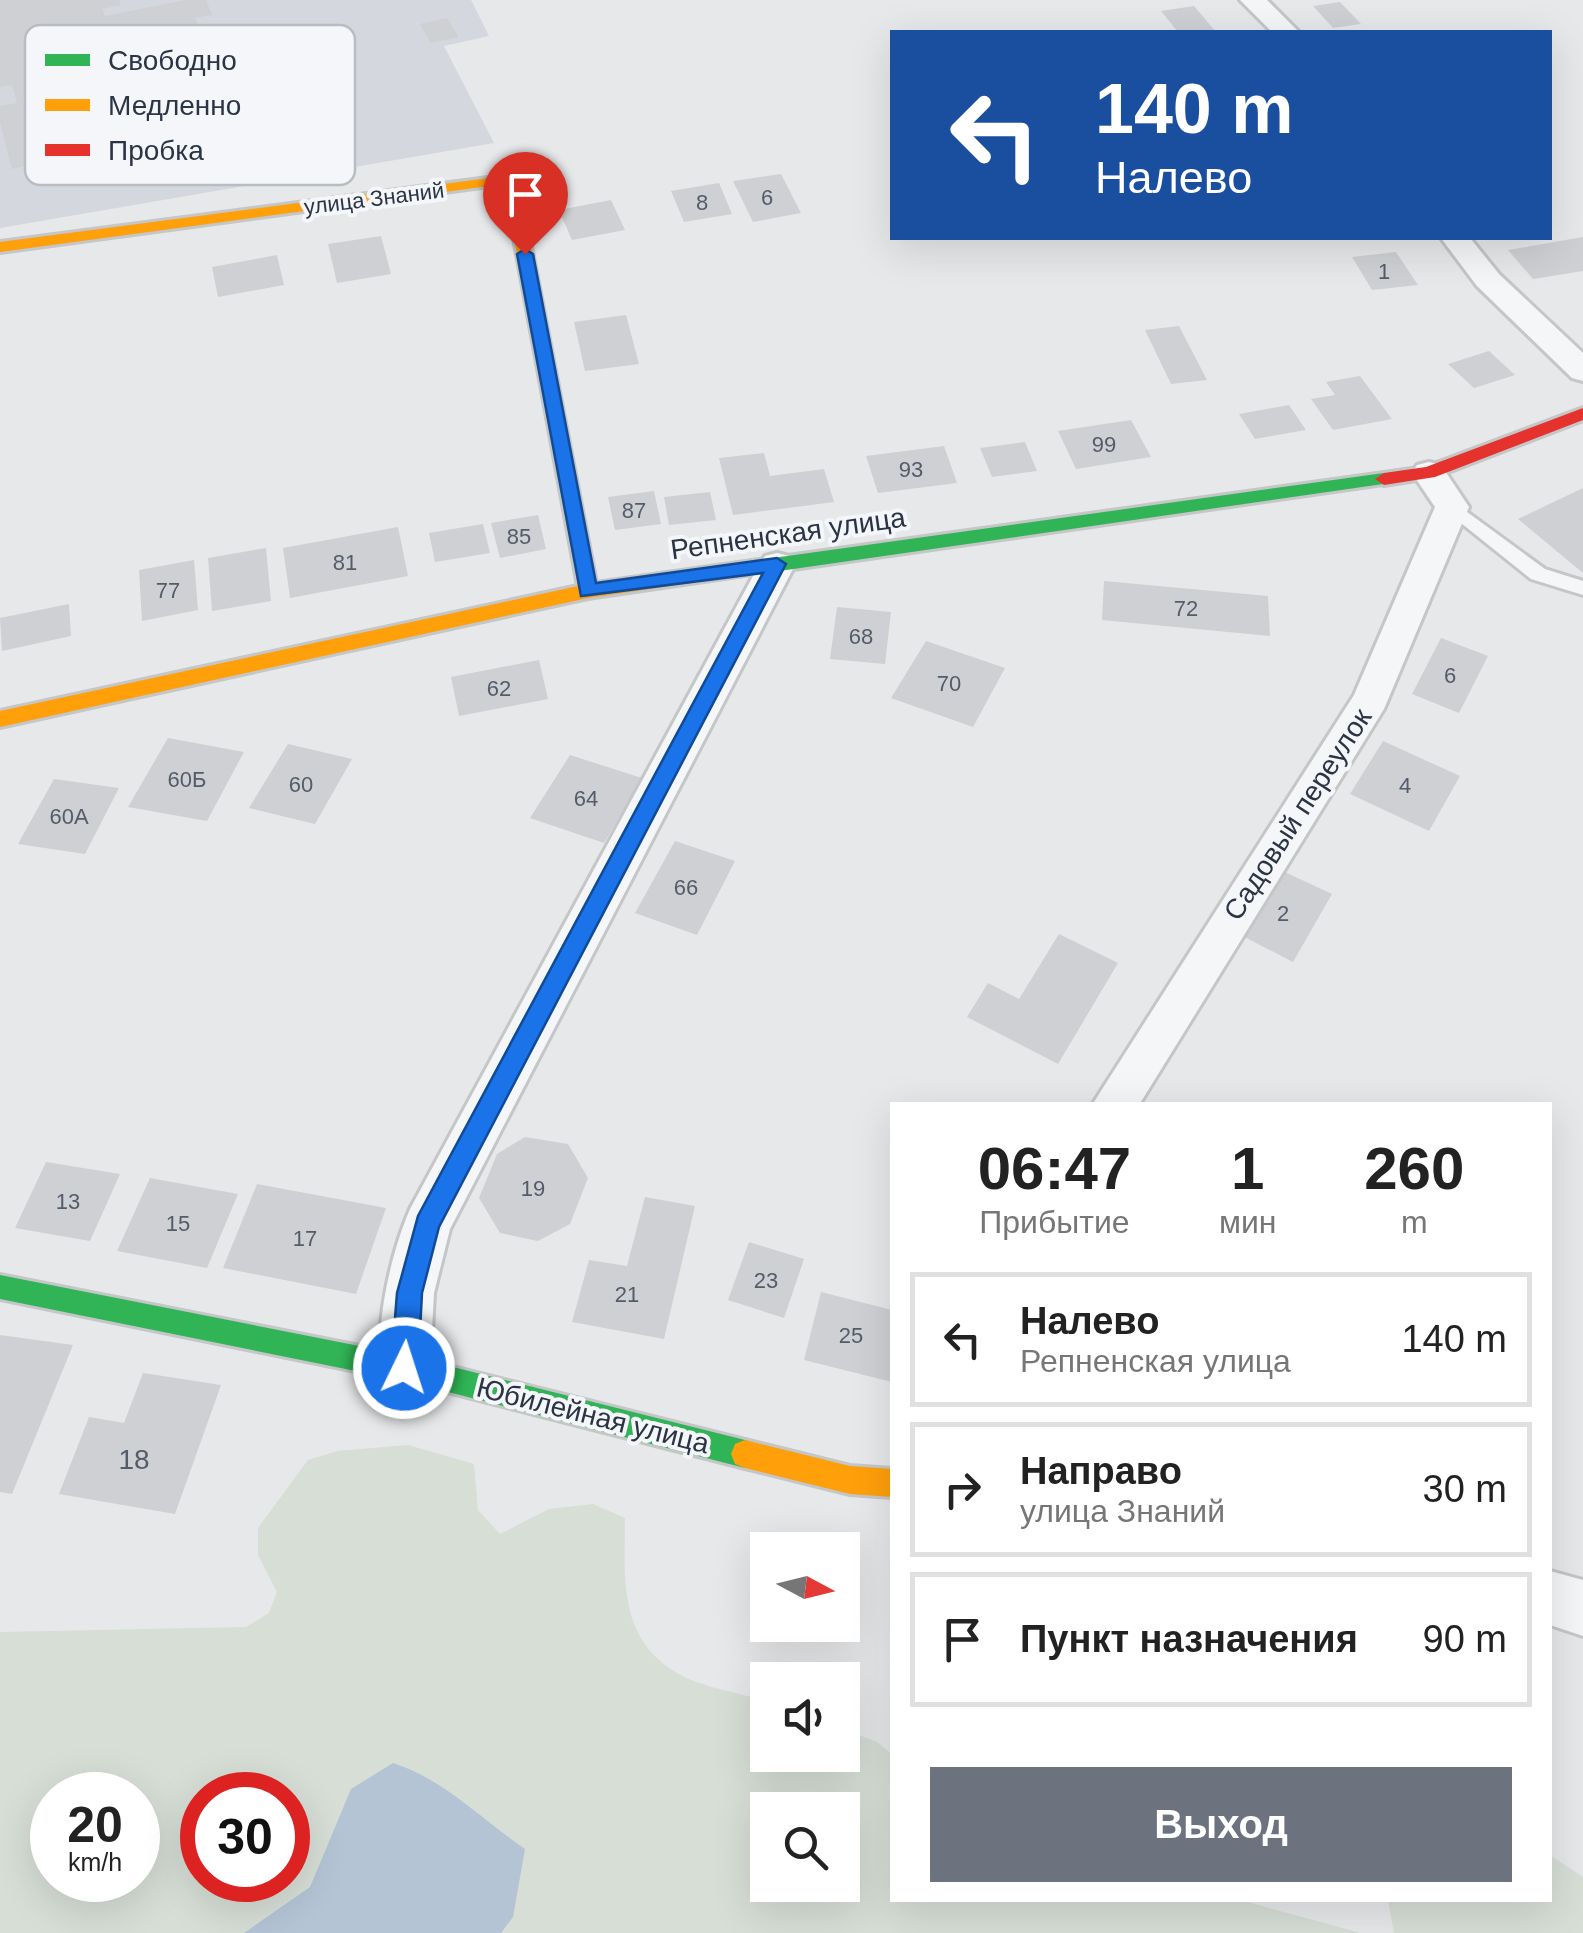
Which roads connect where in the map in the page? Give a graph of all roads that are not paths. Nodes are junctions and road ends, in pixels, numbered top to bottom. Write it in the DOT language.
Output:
graph roads {
  1 [pos="1252,0"];
  2 [pos="1284,30"];
  3 [pos="1456,240"];
  4 [pos="0,247"];
  5 [pos="1583,372"];
  6 [pos="1583,414"];
  7 [pos="1430,473"];
  8 [pos="1452,507"];
  9 [pos="777,564"];
  10 [pos="1583,588"];
  11 [pos="588,591"];
  12 [pos="0,719"];
  13 [pos="1116,1102"];
  14 [pos="0,1287"];
  15 [pos="404,1368"];
  16 [pos="890,1483"];
  17 [pos="1552,1598"];
  18 [pos="1583,1610"];
  1 -- 2 [label="street"];
  3 -- 5 [label="street"];
  4 -- 11 [label="street, улица Знаний"];
  6 -- 7 [label="street, Репненская улица"];
  7 -- 8 [label="street"];
  7 -- 9 [label="street, Репненская улица"];
  8 -- 10 [label="lane"];
  8 -- 13 [label="street, Садовый переулок"];
  9 -- 11 [label="street, Репненская улица"];
  9 -- 15 [label="street"];
  11 -- 12 [label="street, Репненская улица"];
  14 -- 15 [label="street, Юбилейная улица"];
  15 -- 16 [label="street, Юбилейная улица"];
  17 -- 18 [label="street"];
}
